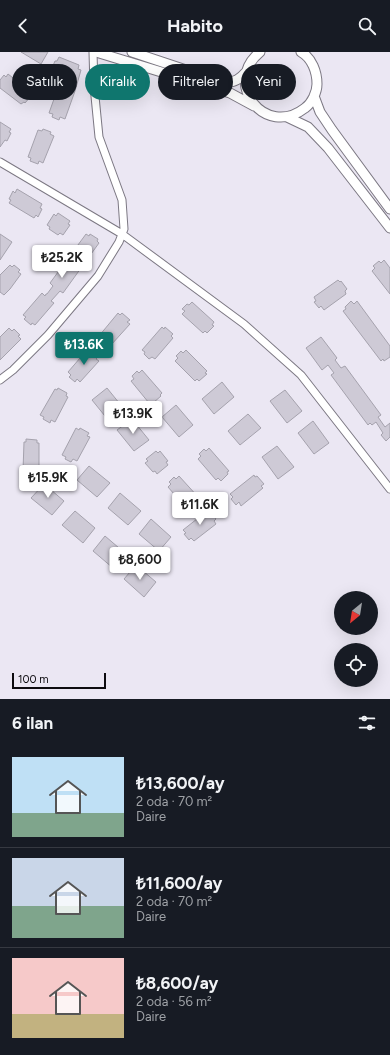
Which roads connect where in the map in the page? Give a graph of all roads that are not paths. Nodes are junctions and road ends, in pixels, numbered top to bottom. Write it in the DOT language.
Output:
graph roads {
  1 [pos="93,52"];
  2 [pos="96,52"];
  3 [pos="132,52"];
  4 [pos="260,52"];
  5 [pos="301,52"];
  6 [pos="309,52"];
  7 [pos="312,62"];
  8 [pos="250,64"];
  9 [pos="241,78"];
  10 [pos="314,96"];
  11 [pos="251,100"];
  12 [pos="255,106"];
  13 [pos="287,117"];
  14 [pos="0,162"];
  15 [pos="390,209"];
  16 [pos="390,228"];
  17 [pos="122,234"];
  18 [pos="0,380"];
  19 [pos="390,488"];
  1 -- 17 [label="street"];
  2 -- 12 [label="street"];
  3 -- 9 [label="street"];
  4 -- 8 [label="street"];
  5 -- 7 [label="street"];
  6 -- 7 [label="street"];
  7 -- 10 [label="street"];
  10 -- 13 [label="street"];
  10 -- 15 [label="street"];
  11 -- 12 [label="street"];
  12 -- 13 [label="street"];
  13 -- 16 [label="street"];
  14 -- 17 [label="street"];
  17 -- 18 [label="street"];
  17 -- 19 [label="street"];
}
